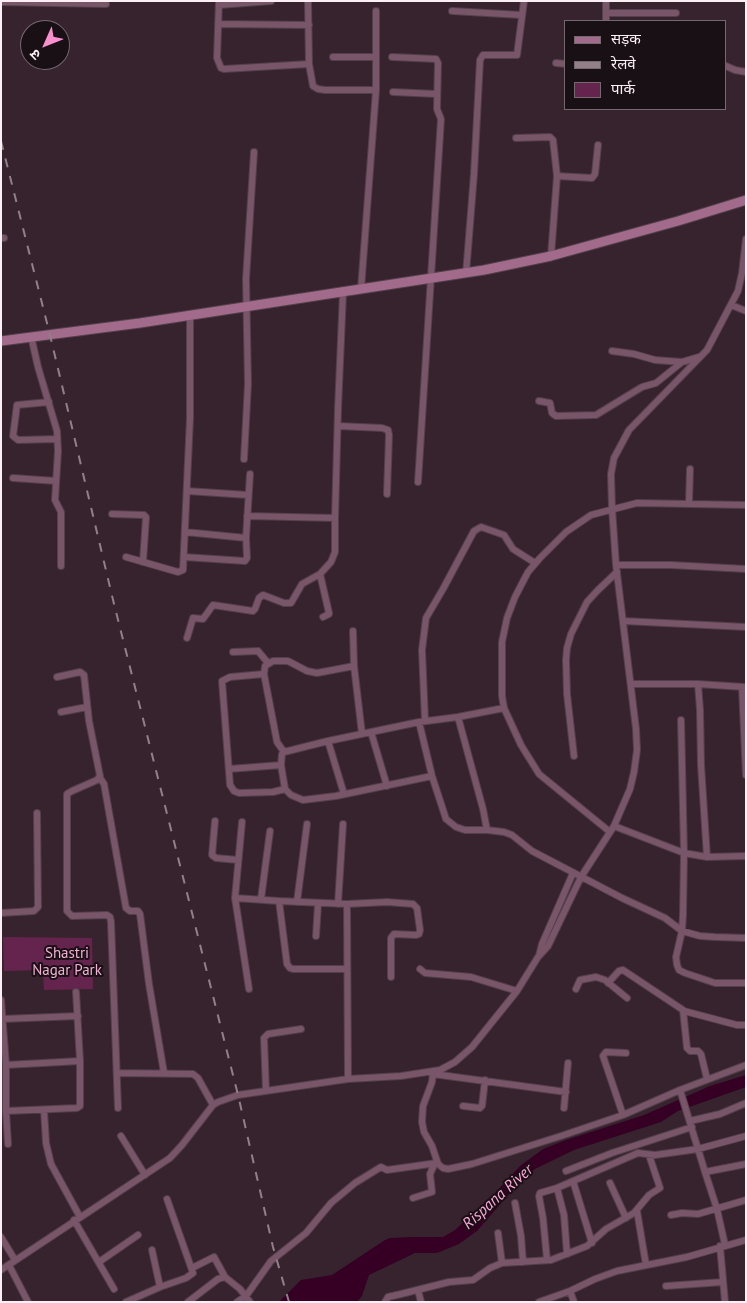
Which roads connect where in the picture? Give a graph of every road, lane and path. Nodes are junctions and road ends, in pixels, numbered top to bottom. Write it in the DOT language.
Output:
graph roads {
  1 [pos="271,1"];
  2 [pos="308,1"];
  3 [pos="524,1"];
  4 [pos="606,1"];
  5 [pos="1,2"];
  6 [pos="219,3"];
  7 [pos="106,4"];
  8 [pos="376,11"];
  9 [pos="452,11"];
  10 [pos="606,13"];
  11 [pos="676,13"];
  12 [pos="521,15"];
  13 [pos="606,20"];
  14 [pos="218,24"];
  15 [pos="310,25"];
  16 [pos="333,57"];
  17 [pos="375,57"];
  18 [pos="392,57"];
  19 [pos="556,63"];
  20 [pos="310,64"];
  21 [pos="564,64"];
  22 [pos="727,66"];
  23 [pos="746,72"];
  24 [pos="376,90"];
  25 [pos="393,92"];
  26 [pos="436,94"];
  27 [pos="516,138"];
  28 [pos="598,146"];
  29 [pos="254,152"];
  30 [pos="557,176"];
  31 [pos="746,200"];
  32 [pos="746,239"];
  33 [pos="551,256"];
  34 [pos="466,274"];
  35 [pos="431,278"];
  36 [pos="361,289"];
  37 [pos="343,293"];
  38 [pos="731,305"];
  39 [pos="246,306"];
  40 [pos="746,311"];
  41 [pos="190,315"];
  42 [pos="31,336"];
  43 [pos="1,341"];
  44 [pos="612,351"];
  45 [pos="702,357"];
  46 [pos="682,362"];
  47 [pos="539,401"];
  48 [pos="49,402"];
  49 [pos="338,426"];
  50 [pos="57,439"];
  51 [pos="244,458"];
  52 [pos="690,469"];
  53 [pos="250,474"];
  54 [pos="12,478"];
  55 [pos="56,481"];
  56 [pos="418,482"];
  57 [pos="187,491"];
  58 [pos="387,494"];
  59 [pos="248,495"];
  60 [pos="689,504"];
  61 [pos="746,505"];
  62 [pos="612,508"];
  63 [pos="112,514"];
  64 [pos="247,516"];
  65 [pos="335,518"];
  66 [pos="185,532"];
  67 [pos="246,538"];
  68 [pos="126,557"];
  69 [pos="184,557"];
  70 [pos="143,562"];
  71 [pos="535,564"];
  72 [pos="61,566"];
  73 [pos="617,568"];
  74 [pos="746,569"];
  75 [pos="320,574"];
  76 [pos="323,617"];
  77 [pos="624,621"];
  78 [pos="746,627"];
  79 [pos="353,631"];
  80 [pos="187,638"];
  81 [pos="233,652"];
  82 [pos="268,663"];
  83 [pos="354,666"];
  84 [pos="264,674"];
  85 [pos="57,677"];
  86 [pos="631,684"];
  87 [pos="698,684"];
  88 [pos="744,687"];
  89 [pos="87,707"];
  90 [pos="504,708"];
  91 [pos="61,712"];
  92 [pos="458,717"];
  93 [pos="681,720"];
  94 [pos="422,721"];
  95 [pos="371,732"];
  96 [pos="362,734"];
  97 [pos="328,741"];
  98 [pos="284,752"];
  99 [pos="574,756"];
  100 [pos="281,765"];
  101 [pos="229,769"];
  102 [pos="746,770"];
  103 [pos="746,775"];
  104 [pos="432,776"];
  105 [pos="100,778"];
  106 [pos="387,786"];
  107 [pos="285,789"];
  108 [pos="344,794"];
  109 [pos="37,813"];
  110 [pos="215,821"];
  111 [pos="242,822"];
  112 [pos="307,824"];
  113 [pos="343,824"];
  114 [pos="612,829"];
  115 [pos="487,830"];
  116 [pos="270,831"];
  117 [pos="684,853"];
  118 [pos="746,856"];
  119 [pos="707,857"];
  120 [pos="238,860"];
  121 [pos="573,873"];
  122 [pos="580,877"];
  123 [pos="235,898"];
  124 [pos="261,899"];
  125 [pos="279,901"];
  126 [pos="297,902"];
  127 [pos="318,904"];
  128 [pos="338,904"];
  129 [pos="347,904"];
  130 [pos="1,912"];
  131 [pos="682,931"];
  132 [pos="316,936"];
  133 [pos="746,938"];
  134 [pos="538,957"];
  135 [pos="346,969"];
  136 [pos="420,969"];
  137 [pos="391,977"];
  138 [pos="608,983"];
  139 [pos="746,983"];
  140 [pos="248,989"];
  141 [pos="576,989"];
  142 [pos="76,992"];
  143 [pos="517,992"];
  144 [pos="627,998"];
  145 [pos="1,1000"];
  146 [pos="684,1011"];
  147 [pos="78,1016"];
  148 [pos="2,1019"];
  149 [pos="746,1025"];
  150 [pos="301,1029"];
  151 [pos="626,1053"];
  152 [pos="80,1061"];
  153 [pos="568,1063"];
  154 [pos="6,1064"];
  155 [pos="746,1066"];
  156 [pos="117,1073"];
  157 [pos="164,1073"];
  158 [pos="433,1073"];
  159 [pos="348,1079"];
  160 [pos="485,1080"];
  161 [pos="707,1080"];
  162 [pos="266,1091"];
  163 [pos="566,1092"];
  164 [pos="681,1092"];
  165 [pos="746,1103"];
  166 [pos="212,1105"];
  167 [pos="463,1106"];
  168 [pos="4,1108"];
  169 [pos="118,1108"];
  170 [pos="564,1108"];
  171 [pos="44,1110"];
  172 [pos="623,1115"];
  173 [pos="691,1124"];
  174 [pos="121,1136"];
  175 [pos="746,1136"];
  176 [pos="8,1144"];
  177 [pos="698,1149"];
  178 [pos="649,1155"];
  179 [pos="436,1163"];
  180 [pos="746,1164"];
  181 [pos="566,1171"];
  182 [pos="705,1172"];
  183 [pos="144,1175"];
  184 [pos="573,1181"];
  185 [pos="610,1183"];
  186 [pos="557,1188"];
  187 [pos="167,1198"];
  188 [pos="413,1198"];
  189 [pos="746,1200"];
  190 [pos="515,1203"];
  191 [pos="717,1209"];
  192 [pos="637,1211"];
  193 [pos="671,1215"];
  194 [pos="626,1218"];
  195 [pos="77,1219"];
  196 [pos="498,1233"];
  197 [pos="138,1234"];
  198 [pos="1,1237"];
  199 [pos="746,1240"];
  200 [pos="592,1243"];
  201 [pos="723,1245"];
  202 [pos="152,1250"];
  203 [pos="567,1254"];
  204 [pos="15,1260"];
  205 [pos="547,1260"];
  206 [pos="99,1262"];
  207 [pos="523,1262"];
  208 [pos="502,1263"];
  209 [pos="9,1265"];
  210 [pos="646,1265"];
  211 [pos="192,1268"];
  212 [pos="1,1270"];
  213 [pos="225,1277"];
  214 [pos="724,1282"];
  215 [pos="666,1286"];
  216 [pos="160,1287"];
  217 [pos="114,1289"];
  218 [pos="418,1290"];
  219 [pos="570,1290"];
  220 [pos="248,1299"];
  221 [pos="128,1301"];
  222 [pos="28,1302"];
  223 [pos="188,1302"];
  224 [pos="237,1302"];
  225 [pos="385,1302"];
  226 [pos="421,1302"];
  227 [pos="539,1302"];
  228 [pos="574,1302"];
  229 [pos="725,1302"];
  1 -- 6 [label="street"];
  2 -- 15 [label="street"];
  3 -- 12 [label="street"];
  4 -- 10 [label="street"];
  5 -- 7 [label="street"];
  6 -- 14 [label="street"];
  8 -- 17 [label="street"];
  9 -- 12 [label="street"];
  10 -- 11 [label="street"];
  10 -- 13 [label="street"];
  12 -- 34 [label="street"];
  14 -- 15 [label="street"];
  14 -- 20 [label="street"];
  15 -- 20 [label="street"];
  16 -- 17 [label="street"];
  17 -- 24 [label="street"];
  18 -- 26 [label="street"];
  19 -- 21 [label="street"];
  20 -- 24 [label="street"];
  22 -- 23 [label="street"];
  24 -- 36 [label="street"];
  25 -- 26 [label="street"];
  26 -- 35 [label="street"];
  27 -- 30 [label="street"];
  28 -- 30 [label="street"];
  29 -- 39 [label="street"];
  30 -- 33 [label="street"];
  31 -- 33 [label="main road"];
  32 -- 38 [label="street"];
  33 -- 34 [label="main road"];
  34 -- 35 [label="main road"];
  35 -- 36 [label="main road"];
  35 -- 56 [label="street"];
  36 -- 37 [label="main road"];
  37 -- 39 [label="main road"];
  37 -- 49 [label="street"];
  38 -- 40 [label="street"];
  38 -- 45 [label="street"];
  39 -- 41 [label="main road"];
  39 -- 51 [label="street"];
  41 -- 42 [label="main road"];
  41 -- 57 [label="street"];
  42 -- 43 [label="main road"];
  42 -- 48 [label="street"];
  44 -- 46 [label="street"];
  45 -- 46 [label="street"];
  45 -- 62 [label="street"];
  46 -- 47 [label="street"];
  48 -- 50 [label="street"];
  48 -- 50 [label="street"];
  49 -- 58 [label="street"];
  49 -- 65 [label="street"];
  50 -- 55 [label="street"];
  52 -- 60 [label="street"];
  53 -- 59 [label="street"];
  54 -- 55 [label="street"];
  55 -- 72 [label="street"];
  57 -- 59 [label="street"];
  57 -- 66 [label="street"];
  59 -- 64 [label="street"];
  60 -- 61 [label="street"];
  60 -- 62 [label="street"];
  62 -- 71 [label="street"];
  62 -- 73 [label="street"];
  63 -- 70 [label="street"];
  64 -- 65 [label="street"];
  64 -- 67 [label="street"];
  65 -- 75 [label="street"];
  66 -- 67 [label="street"];
  66 -- 69 [label="street"];
  67 -- 69 [label="street"];
  68 -- 70 [label="street"];
  69 -- 70 [label="street"];
  71 -- 90 [label="street"];
  71 -- 94 [label="street"];
  73 -- 74 [label="street"];
  73 -- 77 [label="street"];
  73 -- 99 [label="street"];
  75 -- 76 [label="street"];
  75 -- 80 [label="street"];
  77 -- 78 [label="street"];
  77 -- 86 [label="street"];
  79 -- 83 [label="street"];
  81 -- 82 [label="street"];
  82 -- 83 [label="street"];
  82 -- 84 [label="street"];
  83 -- 96 [label="street"];
  84 -- 98 [label="street"];
  84 -- 101 [label="street"];
  85 -- 89 [label="street"];
  86 -- 87 [label="street"];
  86 -- 114 [label="street"];
  87 -- 88 [label="street"];
  87 -- 119 [label="street"];
  88 -- 102 [label="street"];
  89 -- 91 [label="street"];
  89 -- 105 [label="street"];
  90 -- 92 [label="street"];
  90 -- 114 [label="street"];
  92 -- 94 [label="street"];
  92 -- 115 [label="street"];
  93 -- 117 [label="street"];
  94 -- 95 [label="street"];
  94 -- 104 [label="street"];
  95 -- 96 [label="street"];
  95 -- 106 [label="street"];
  96 -- 97 [label="street"];
  97 -- 98 [label="street"];
  97 -- 108 [label="street"];
  98 -- 100 [label="street"];
  100 -- 101 [label="street"];
  100 -- 107 [label="street"];
  101 -- 107 [label="street"];
  102 -- 103 [label="street"];
  104 -- 106 [label="street"];
  104 -- 115 [label="street"];
  105 -- 156 [label="street"];
  105 -- 157 [label="street"];
  106 -- 108 [label="street"];
  107 -- 108 [label="street"];
  109 -- 130 [label="street"];
  110 -- 120 [label="street"];
  111 -- 120 [label="street"];
  112 -- 126 [label="street"];
  113 -- 128 [label="street"];
  114 -- 117 [label="street"];
  114 -- 122 [label="street"];
  115 -- 121 [label="street"];
  116 -- 124 [label="street"];
  117 -- 119 [label="street"];
  117 -- 131 [label="street"];
  118 -- 119 [label="street"];
  120 -- 123 [label="street"];
  121 -- 122 [label="street"];
  121 -- 134 [label="street"];
  122 -- 131 [label="street"];
  122 -- 134 [label="street"];
  123 -- 124 [label="street"];
  123 -- 140 [label="street"];
  124 -- 125 [label="street"];
  125 -- 126 [label="street"];
  125 -- 135 [label="street"];
  126 -- 127 [label="street"];
  127 -- 128 [label="street"];
  127 -- 132 [label="street"];
  128 -- 129 [label="street"];
  129 -- 135 [label="street"];
  129 -- 137 [label="street"];
  131 -- 133 [label="street"];
  131 -- 139 [label="street"];
  134 -- 143 [label="street"];
  135 -- 159 [label="street"];
  136 -- 143 [label="street"];
  138 -- 141 [label="street"];
  138 -- 144 [label="street"];
  138 -- 146 [label="street"];
  142 -- 147 [label="street"];
  143 -- 158 [label="street"];
  145 -- 148 [label="street"];
  146 -- 149 [label="street"];
  146 -- 161 [label="street"];
  147 -- 148 [label="street"];
  147 -- 152 [label="street"];
  148 -- 154 [label="street"];
  150 -- 162 [label="street"];
  151 -- 172 [label="street"];
  152 -- 154 [label="street"];
  152 -- 171 [label="street"];
  153 -- 163 [label="street"];
  154 -- 168 [label="street"];
  155 -- 161 [label="street"];
  156 -- 157 [label="street"];
  156 -- 169 [label="street"];
  157 -- 166 [label="street"];
  158 -- 159 [label="street"];
  158 -- 160 [label="street"];
  158 -- 179 [label="street"];
  159 -- 162 [label="street"];
  160 -- 163 [label="street"];
  160 -- 167 [label="street"];
  161 -- 164 [label="street"];
  162 -- 166 [label="street"];
  163 -- 170 [label="street"];
  164 -- 172 [label="street"];
  164 -- 173 [label="street"];
  165 -- 173 [label="street"];
  166 -- 183 [label="street"];
  168 -- 171 [label="street"];
  168 -- 176 [label="street"];
  171 -- 195 [label="street"];
  172 -- 179 [label="street"];
  173 -- 177 [label="street"];
  173 -- 181 [label="street"];
  174 -- 183 [label="street"];
  175 -- 177 [label="street"];
  177 -- 178 [label="street"];
  177 -- 182 [label="street"];
  178 -- 184 [label="street"];
  178 -- 192 [label="street"];
  179 -- 188 [label="street"];
  179 -- 220 [label="street"];
  180 -- 182 [label="street"];
  182 -- 191 [label="street"];
  183 -- 195 [label="street"];
  184 -- 186 [label="street"];
  184 -- 200 [label="street"];
  185 -- 194 [label="street"];
  186 -- 203 [label="street"];
  186 -- 205 [label="street"];
  187 -- 211 [label="street"];
  189 -- 191 [label="street"];
  190 -- 207 [label="street"];
  191 -- 193 [label="street"];
  191 -- 201 [label="street"];
  192 -- 194 [label="street"];
  192 -- 210 [label="street"];
  194 -- 200 [label="street"];
  195 -- 204 [label="street"];
  195 -- 206 [label="street"];
  196 -- 208 [label="street"];
  197 -- 206 [label="street"];
  198 -- 204 [label="street"];
  199 -- 201 [label="street"];
  200 -- 203 [label="street"];
  201 -- 210 [label="street"];
  201 -- 214 [label="street"];
  202 -- 216 [label="street"];
  203 -- 205 [label="street"];
  204 -- 209 [label="street"];
  205 -- 207 [label="street"];
  206 -- 217 [label="street"];
  207 -- 208 [label="street"];
  208 -- 218 [label="street"];
  209 -- 212 [label="street"];
  209 -- 222 [label="street"];
  210 -- 219 [label="street"];
  211 -- 213 [label="street"];
  211 -- 216 [label="street"];
  213 -- 220 [label="street"];
  213 -- 223 [label="street"];
  214 -- 215 [label="street"];
  214 -- 229 [label="street"];
  216 -- 221 [label="street"];
  218 -- 225 [label="street"];
  218 -- 226 [label="street"];
  219 -- 227 [label="street"];
  219 -- 228 [label="street"];
  220 -- 224 [label="street"];
}
